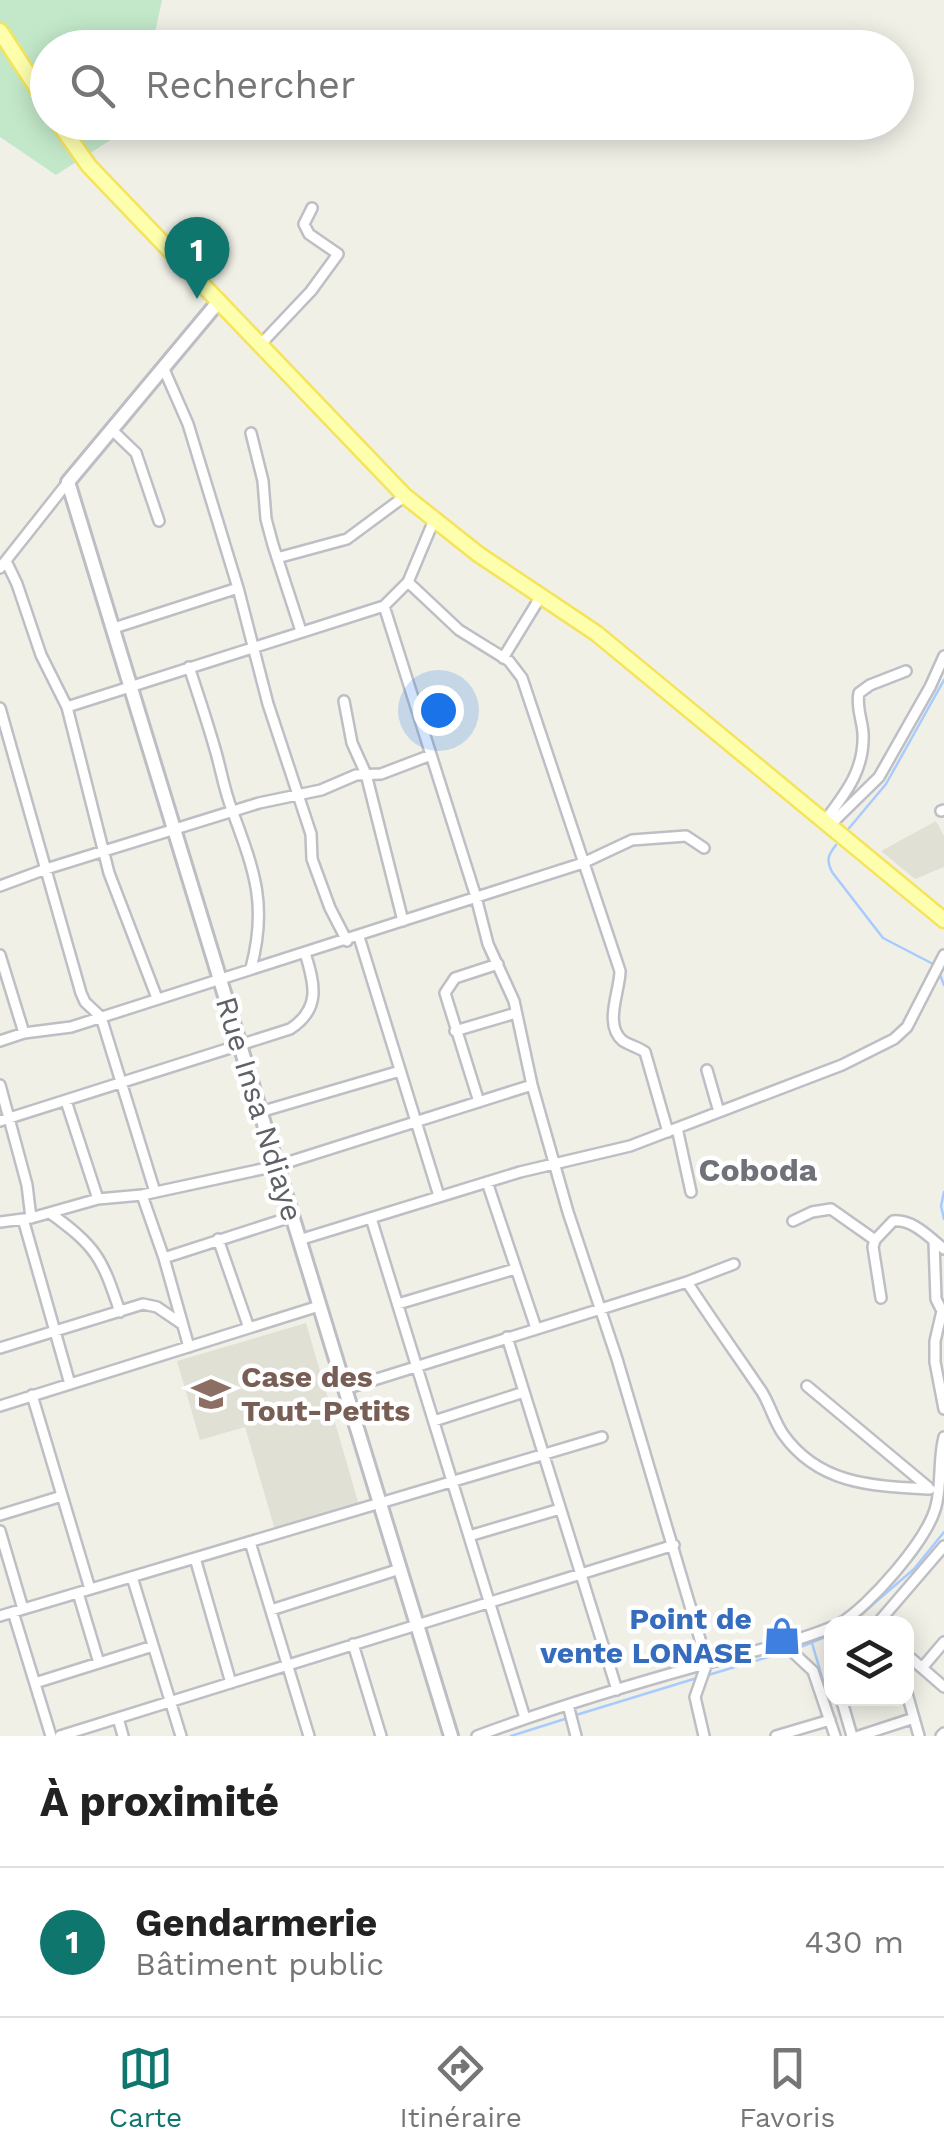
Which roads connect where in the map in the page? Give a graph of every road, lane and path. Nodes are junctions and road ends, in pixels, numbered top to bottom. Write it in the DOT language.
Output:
graph roads {
  1 [pos="0,30"];
  2 [pos="30,77"];
  3 [pos="71,140"];
  4 [pos="312,208"];
  5 [pos="219,301"];
  6 [pos="260,345"];
  7 [pos="163,367"];
  8 [pos="111,429"];
  9 [pos="251,433"];
  10 [pos="68,482"];
  11 [pos="405,496"];
  12 [pos="434,520"];
  13 [pos="159,521"];
  14 [pos="278,558"];
  15 [pos="3,564"];
  16 [pos="408,582"];
  17 [pos="238,588"];
  18 [pos="540,596"];
  19 [pos="384,606"];
  20 [pos="114,628"];
  21 [pos="301,631"];
  22 [pos="254,646"];
  23 [pos="944,656"];
  24 [pos="503,658"];
  25 [pos="189,667"];
  26 [pos="906,670"];
  27 [pos="132,686"];
  28 [pos="344,701"];
  29 [pos="67,706"];
  30 [pos="0,708"];
  31 [pos="431,755"];
  32 [pos="366,774"];
  33 [pos="296,792"];
  34 [pos="232,812"];
  35 [pos="826,824"];
  36 [pos="175,831"];
  37 [pos="704,848"];
  38 [pos="104,853"];
  39 [pos="582,863"];
  40 [pos="46,869"];
  41 [pos="0,886"];
  42 [pos="476,897"];
  43 [pos="944,920"];
  44 [pos="403,922"];
  45 [pos="359,937"];
  46 [pos="348,941"];
  47 [pos="305,953"];
  48 [pos="0,956"];
  49 [pos="943,962"];
  50 [pos="498,964"];
  51 [pos="252,968"];
  52 [pos="220,979"];
  53 [pos="158,998"];
  54 [pos="516,1013"];
  55 [pos="102,1017"];
  56 [pos="455,1030"];
  57 [pos="24,1033"];
  58 [pos="0,1040"];
  59 [pos="240,1047"];
  60 [pos="707,1070"];
  61 [pos="400,1071"];
  62 [pos="124,1082"];
  63 [pos="0,1084"];
  64 [pos="532,1084"];
  65 [pos="66,1101"];
  66 [pos="479,1102"];
  67 [pos="260,1112"];
  68 [pos="719,1112"];
  69 [pos="4,1120"];
  70 [pos="417,1122"];
  71 [pos="673,1130"];
  72 [pos="555,1163"];
  73 [pos="276,1166"];
  74 [pos="487,1182"];
  75 [pos="155,1192"];
  76 [pos="691,1192"];
  77 [pos="142,1196"];
  78 [pos="439,1196"];
  79 [pos="98,1199"];
  80 [pos="50,1213"];
  81 [pos="292,1217"];
  82 [pos="27,1218"];
  83 [pos="371,1218"];
  84 [pos="793,1221"];
  85 [pos="0,1222"];
  86 [pos="218,1239"];
  87 [pos="298,1240"];
  88 [pos="875,1240"];
  89 [pos="934,1242"];
  90 [pos="944,1250"];
  91 [pos="164,1258"];
  92 [pos="734,1264"];
  93 [pos="515,1269"];
  94 [pos="687,1282"];
  95 [pos="881,1298"];
  96 [pos="398,1304"];
  97 [pos="319,1306"];
  98 [pos="599,1310"];
  99 [pos="120,1312"];
  100 [pos="182,1324"];
  101 [pos="249,1328"];
  102 [pos="536,1328"];
  103 [pos="54,1332"];
  104 [pos="507,1337"];
  105 [pos="189,1347"];
  106 [pos="0,1348"];
  107 [pos="417,1366"];
  108 [pos="70,1384"];
  109 [pos="807,1386"];
  110 [pos="345,1390"];
  111 [pos="524,1392"];
  112 [pos="32,1395"];
  113 [pos="0,1406"];
  114 [pos="944,1409"];
  115 [pos="434,1421"];
  116 [pos="602,1437"];
  117 [pos="944,1437"];
  118 [pos="543,1454"];
  119 [pos="452,1481"];
  120 [pos="934,1491"];
  121 [pos="62,1496"];
  122 [pos="380,1503"];
  123 [pos="560,1509"];
  124 [pos="0,1515"];
  125 [pos="931,1522"];
  126 [pos="0,1531"];
  127 [pos="944,1531"];
  128 [pos="470,1536"];
  129 [pos="250,1542"];
  130 [pos="674,1545"];
  131 [pos="944,1546"];
  132 [pos="195,1558"];
  133 [pos="400,1569"];
  134 [pos="580,1574"];
  135 [pos="132,1577"];
  136 [pos="90,1589"];
  137 [pos="78,1593"];
  138 [pos="490,1602"];
  139 [pos="271,1610"];
  140 [pos="18,1611"];
  141 [pos="858,1612"];
  142 [pos="0,1616"];
  143 [pos="851,1616"];
  144 [pos="863,1616"];
  145 [pos="881,1616"];
  146 [pos="416,1624"];
  147 [pos="824,1630"];
  148 [pos="944,1642"];
  149 [pos="353,1644"];
  150 [pos="784,1644"];
  151 [pos="153,1646"];
  152 [pos="914,1661"];
  153 [pos="99,1663"];
  154 [pos="707,1663"];
  155 [pos="286,1666"];
  156 [pos="922,1668"];
  157 [pos="35,1683"];
  158 [pos="231,1683"];
  159 [pos="944,1687"];
  160 [pos="617,1690"];
  161 [pos="170,1702"];
  162 [pos="568,1705"];
  163 [pos="843,1706"];
  164 [pos="911,1706"];
  165 [pos="118,1718"];
  166 [pos="524,1718"];
  167 [pos="914,1718"];
  168 [pos="848,1725"];
  169 [pos="833,1728"];
  170 [pos="573,1735"];
  171 [pos="50,1736"];
  172 [pos="60,1736"];
  173 [pos="123,1736"];
  174 [pos="180,1736"];
  175 [pos="310,1736"];
  176 [pos="381,1736"];
  177 [pos="451,1736"];
  178 [pos="477,1736"];
  179 [pos="704,1736"];
  180 [pos="776,1736"];
  181 [pos="855,1736"];
  182 [pos="919,1736"];
  1 -- 2 [label="main road"];
  3 -- 5 [label="main road"];
  4 -- 6 [label="street"];
  5 -- 6 [label="main road"];
  5 -- 7 [label="main road"];
  6 -- 11 [label="main road"];
  7 -- 8 [label="main road"];
  7 -- 17 [label="street"];
  8 -- 10 [label="main road"];
  8 -- 13 [label="street"];
  9 -- 14 [label="street"];
  10 -- 15 [label="street"];
  10 -- 20 [label="main road, Rue Insa Ndiaye"];
  11 -- 12 [label="main road"];
  11 -- 14 [label="street"];
  12 -- 16 [label="street"];
  12 -- 18 [label="main road"];
  14 -- 21 [label="street"];
  15 -- 29 [label="street"];
  16 -- 19 [label="street"];
  16 -- 24 [label="street"];
  17 -- 20 [label="street"];
  17 -- 22 [label="street"];
  18 -- 24 [label="street"];
  18 -- 35 [label="main road"];
  19 -- 21 [label="street"];
  19 -- 31 [label="street"];
  20 -- 27 [label="main road, Rue Insa Ndiaye"];
  21 -- 22 [label="street"];
  22 -- 25 [label="street"];
  22 -- 33 [label="street"];
  23 -- 35 [label="street"];
  24 -- 39 [label="street"];
  25 -- 27 [label="street"];
  25 -- 34 [label="street"];
  26 -- 35 [label="street"];
  27 -- 29 [label="street"];
  27 -- 36 [label="main road, Rue Insa Ndiaye"];
  28 -- 32 [label="street"];
  29 -- 38 [label="street"];
  30 -- 40 [label="street"];
  31 -- 32 [label="street"];
  31 -- 42 [label="street"];
  32 -- 33 [label="street"];
  32 -- 44 [label="street"];
  33 -- 34 [label="street"];
  33 -- 46 [label="street"];
  34 -- 36 [label="street"];
  34 -- 51 [label="street"];
  35 -- 43 [label="main road"];
  36 -- 38 [label="street"];
  36 -- 52 [label="main road, Rue Insa Ndiaye"];
  37 -- 39 [label="street"];
  38 -- 40 [label="street"];
  38 -- 53 [label="street"];
  39 -- 42 [label="street"];
  39 -- 71 [label="street"];
  40 -- 41 [label="street"];
  40 -- 55 [label="street"];
  42 -- 44 [label="street"];
  42 -- 50 [label="street"];
  44 -- 45 [label="street"];
  45 -- 46 [label="street"];
  45 -- 61 [label="street"];
  46 -- 47 [label="street"];
  47 -- 51 [label="street"];
  47 -- 59 [label="street"];
  48 -- 57 [label="street"];
  49 -- 68 [label="street"];
  50 -- 54 [label="street"];
  50 -- 56 [label="street"];
  51 -- 52 [label="street"];
  52 -- 53 [label="street"];
  52 -- 59 [label="main road, Rue Insa Ndiaye"];
  53 -- 55 [label="street"];
  54 -- 56 [label="street"];
  54 -- 64 [label="street"];
  55 -- 57 [label="street"];
  55 -- 62 [label="street"];
  56 -- 66 [label="street"];
  57 -- 58 [label="street"];
  59 -- 62 [label="street"];
  59 -- 67 [label="main road, Rue Insa Ndiaye"];
  60 -- 68 [label="street"];
  61 -- 67 [label="street"];
  61 -- 70 [label="street"];
  62 -- 65 [label="street"];
  62 -- 75 [label="street"];
  63 -- 69 [label="street"];
  64 -- 66 [label="street"];
  64 -- 72 [label="street"];
  65 -- 69 [label="street"];
  65 -- 79 [label="street"];
  66 -- 70 [label="street"];
  67 -- 73 [label="main road, Rue Insa Ndiaye"];
  68 -- 71 [label="street"];
  69 -- 82 [label="street"];
  70 -- 73 [label="street"];
  70 -- 78 [label="street"];
  71 -- 72 [label="street"];
  71 -- 76 [label="street"];
  72 -- 74 [label="street"];
  72 -- 98 [label="street"];
  73 -- 75 [label="street"];
  73 -- 81 [label="main road, Rue Insa Ndiaye"];
  74 -- 78 [label="street"];
  74 -- 93 [label="street"];
  75 -- 77 [label="street"];
  77 -- 79 [label="street"];
  77 -- 91 [label="street"];
  78 -- 83 [label="street"];
  79 -- 80 [label="street"];
  80 -- 82 [label="street"];
  80 -- 99 [label="street"];
  81 -- 86 [label="street"];
  81 -- 87 [label="main road, Rue Insa Ndiaye"];
  82 -- 85 [label="street"];
  82 -- 103 [label="street"];
  83 -- 87 [label="street"];
  83 -- 96 [label="street"];
  84 -- 88 [label="street"];
  86 -- 91 [label="street"];
  86 -- 101 [label="street"];
  87 -- 97 [label="main road, Rue Insa Ndiaye"];
  88 -- 89 [label="street"];
  88 -- 95 [label="street"];
  89 -- 90 [label="street"];
  89 -- 114 [label="street"];
  91 -- 100 [label="street"];
  92 -- 94 [label="street"];
  93 -- 96 [label="street"];
  93 -- 102 [label="street"];
  94 -- 98 [label="street"];
  94 -- 120 [label="street"];
  96 -- 107 [label="street"];
  97 -- 101 [label="street"];
  97 -- 110 [label="main road, Rue Insa Ndiaye"];
  98 -- 102 [label="street"];
  98 -- 130 [label="street"];
  99 -- 100 [label="street"];
  99 -- 103 [label="street"];
  100 -- 105 [label="street"];
  101 -- 105 [label="street"];
  102 -- 104 [label="street"];
  103 -- 106 [label="street"];
  103 -- 108 [label="street"];
  104 -- 107 [label="street"];
  104 -- 111 [label="street"];
  105 -- 108 [label="street"];
  107 -- 110 [label="street"];
  107 -- 115 [label="street"];
  108 -- 112 [label="street"];
  109 -- 120 [label="street"];
  110 -- 122 [label="main road, Rue Insa Ndiaye"];
  111 -- 115 [label="street"];
  111 -- 118 [label="street"];
  112 -- 113 [label="street"];
  112 -- 121 [label="street"];
  115 -- 119 [label="street"];
  116 -- 118 [label="street"];
  117 -- 120 [label="street"];
  118 -- 119 [label="street"];
  118 -- 123 [label="street"];
  119 -- 122 [label="street"];
  119 -- 128 [label="street"];
  120 -- 125 [label="street"];
  121 -- 124 [label="street"];
  121 -- 136 [label="street"];
  122 -- 129 [label="street"];
  122 -- 133 [label="main road, Rue Insa Ndiaye"];
  123 -- 128 [label="street"];
  123 -- 134 [label="street"];
  125 -- 127 [label="street"];
  125 -- 141 [label="street"];
  126 -- 140 [label="street"];
  128 -- 138 [label="street"];
  129 -- 132 [label="street"];
  129 -- 139 [label="street"];
  130 -- 134 [label="street"];
  130 -- 154 [label="street"];
  131 -- 145 [label="street"];
  132 -- 135 [label="street"];
  132 -- 158 [label="street"];
  133 -- 139 [label="street"];
  133 -- 146 [label="main road, Rue Insa Ndiaye"];
  134 -- 138 [label="street"];
  134 -- 160 [label="street"];
  135 -- 136 [label="street"];
  135 -- 151 [label="street"];
  136 -- 137 [label="street"];
  137 -- 140 [label="street"];
  137 -- 153 [label="street"];
  138 -- 146 [label="street"];
  138 -- 166 [label="street"];
  139 -- 155 [label="street"];
  140 -- 142 [label="street"];
  140 -- 157 [label="street"];
  141 -- 143 [label="street"];
  141 -- 144 [label="street"];
  146 -- 149 [label="street"];
  146 -- 177 [label="main road, Rue Insa Ndiaye"];
  147 -- 150 [label="street"];
  148 -- 156 [label="street"];
  149 -- 155 [label="street"];
  149 -- 176 [label="street"];
  150 -- 154 [label="street"];
  150 -- 169 [label="street"];
  151 -- 153 [label="street"];
  151 -- 161 [label="street"];
  152 -- 156 [label="street"];
  153 -- 157 [label="street"];
  154 -- 160 [label="street"];
  154 -- 179 [label="street"];
  155 -- 158 [label="street"];
  155 -- 175 [label="street"];
  156 -- 159 [label="street"];
  157 -- 171 [label="street"];
  158 -- 161 [label="street"];
  160 -- 162 [label="street"];
  161 -- 165 [label="street"];
  161 -- 174 [label="street"];
  162 -- 166 [label="street"];
  162 -- 170 [label="street"];
  163 -- 168 [label="street"];
  164 -- 167 [label="street"];
  165 -- 172 [label="street"];
  165 -- 173 [label="street"];
  166 -- 178 [label="street"];
  167 -- 181 [label="street"];
  167 -- 182 [label="street"];
  168 -- 169 [label="street"];
  168 -- 181 [label="street"];
  169 -- 180 [label="street"];
}
